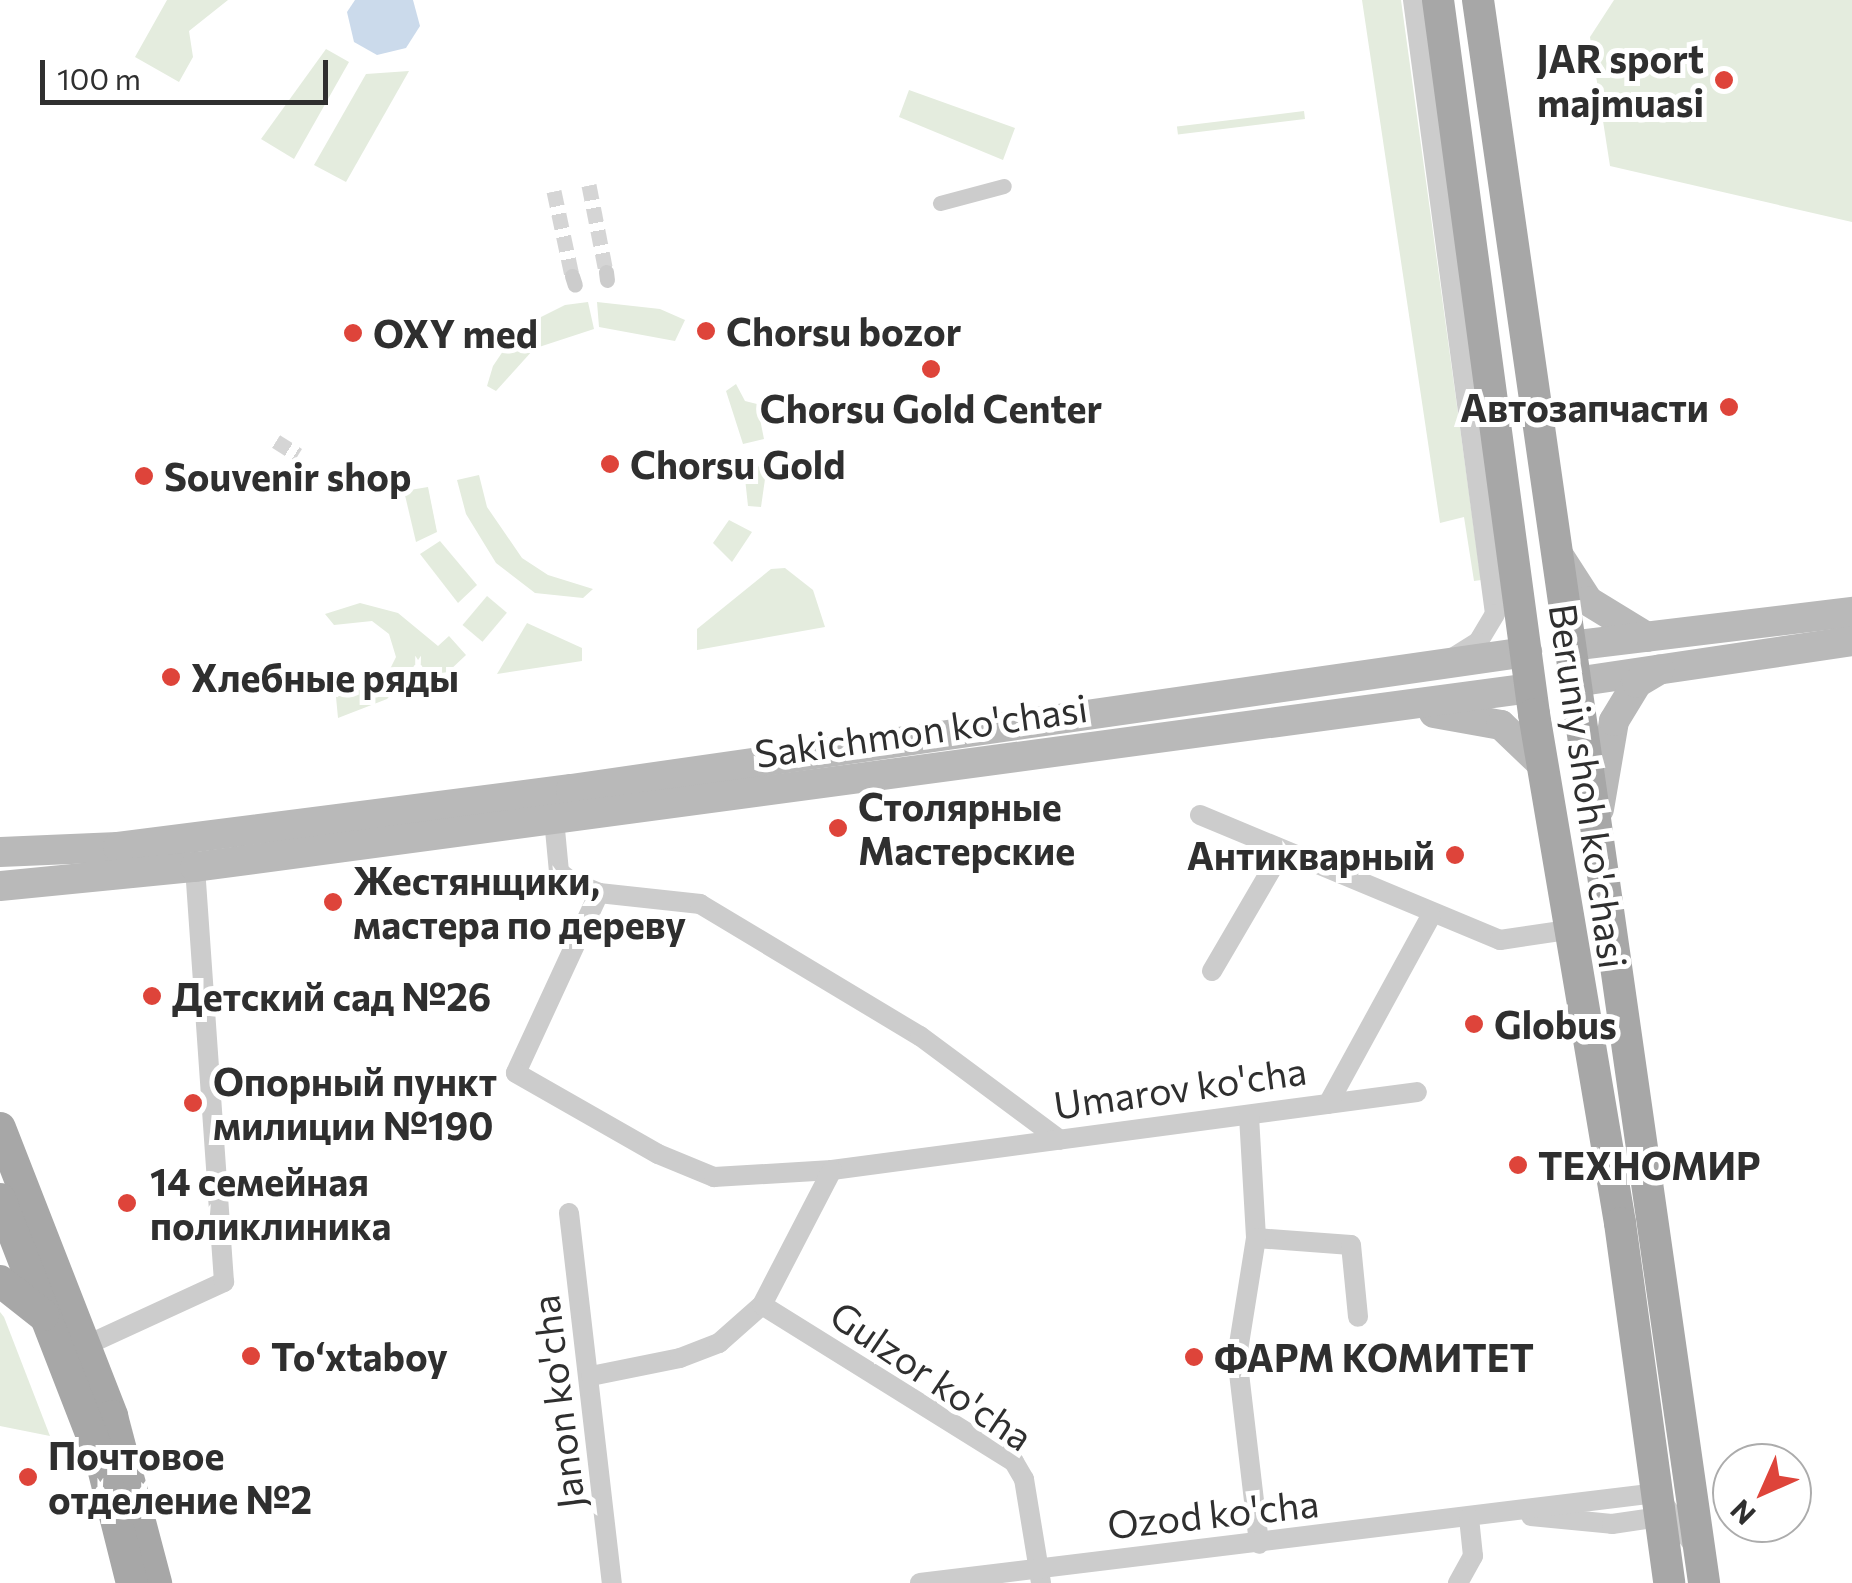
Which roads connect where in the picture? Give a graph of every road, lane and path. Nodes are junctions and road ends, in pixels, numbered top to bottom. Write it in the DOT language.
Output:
graph roads {
  1 [pos="1413,0"];
  2 [pos="1438,0"];
  3 [pos="1478,0"];
  4 [pos="1429,117"];
  5 [pos="1004,186"];
  6 [pos="1464,196"];
  7 [pos="940,203"];
  8 [pos="1494,502"];
  9 [pos="1557,552"];
  10 [pos="1852,612"];
  11 [pos="1647,637"];
  12 [pos="1852,641"];
  13 [pos="1570,646"];
  14 [pos="1527,652"];
  15 [pos="1441,663"];
  16 [pos="1661,668"];
  17 [pos="1576,682"];
  18 [pos="1531,688"];
  19 [pos="1381,708"];
  20 [pos="1542,764"];
  21 [pos="1200,815"];
  22 [pos="554,820"];
  23 [pos="1596,827"];
  24 [pos="1,851"];
  25 [pos="1281,853"];
  26 [pos="197,882"];
  27 [pos="0,886"];
  28 [pos="599,893"];
  29 [pos="1431,916"];
  30 [pos="1568,930"];
  31 [pos="1212,971"];
  32 [pos="1417,1092"];
  33 [pos="1328,1104"];
  34 [pos="1249,1116"];
  35 [pos="0,1128"];
  36 [pos="1060,1140"];
  37 [pos="832,1170"];
  38 [pos="0,1200"];
  39 [pos="569,1213"];
  40 [pos="1256,1238"];
  41 [pos="0,1281"];
  42 [pos="762,1305"];
  43 [pos="1358,1317"];
  44 [pos="88,1339"];
  45 [pos="592,1376"];
  46 [pos="1676,1463"];
  47 [pos="1661,1507"];
  48 [pos="1468,1518"];
  49 [pos="1259,1544"];
  50 [pos="1701,1568"];
  51 [pos="1040,1575"];
  52 [pos="132,1583"];
  53 [pos="156,1583"];
  54 [pos="612,1583"];
  55 [pos="920,1583"];
  56 [pos="1458,1583"];
  57 [pos="1669,1583"];
  1 -- 4 [label="street"];
  2 -- 6 [label="main road, Beruniy shoh ko'chasi"];
  3 -- 9 [label="main road, Beruniy shoh ko'chasi"];
  4 -- 6 [label="main road"];
  4 -- 8 [label="street"];
  5 -- 7 [label="street"];
  6 -- 8 [label="main road, Beruniy shoh ko'chasi"];
  8 -- 14 [label="main road, Beruniy shoh ko'chasi"];
  8 -- 15 [label="street"];
  9 -- 11 [label="main road"];
  9 -- 13 [label="main road, Beruniy shoh ko'chasi"];
  10 -- 11 [label="main road, Sakichmon ko'chasi"];
  11 -- 13 [label="main road, Sakichmon ko'chasi"];
  12 -- 16 [label="main road, Sakichmon ko'chasi"];
  13 -- 14 [label="main road, Sakichmon ko'chasi"];
  13 -- 17 [label="main road, Beruniy shoh ko'chasi"];
  14 -- 15 [label="main road, Sakichmon ko'chasi"];
  14 -- 18 [label="main road, Beruniy shoh ko'chasi"];
  15 -- 24 [label="main road, Sakichmon ko'chasi"];
  16 -- 17 [label="main road, Sakichmon ko'chasi"];
  16 -- 23 [label="main road"];
  17 -- 18 [label="main road, Sakichmon ko'chasi"];
  17 -- 23 [label="main road, Beruniy shoh ko'chasi"];
  18 -- 19 [label="main road, Sakichmon ko'chasi"];
  18 -- 20 [label="main road, Beruniy shoh ko'chasi"];
  19 -- 20 [label="main road"];
  19 -- 22 [label="main road, Sakichmon ko'chasi"];
  20 -- 30 [label="main road, Beruniy shoh ko'chasi"];
  21 -- 25 [label="street"];
  22 -- 26 [label="main road, Sakichmon ko'chasi"];
  22 -- 28 [label="street"];
  23 -- 46 [label="main road, Beruniy shoh ko'chasi"];
  25 -- 29 [label="street"];
  25 -- 31 [label="street"];
  26 -- 27 [label="main road, Sakichmon ko'chasi"];
  26 -- 44 [label="street"];
  28 -- 36 [label="street"];
  28 -- 37 [label="street, Umarov ko'cha"];
  29 -- 30 [label="street"];
  29 -- 33 [label="street, Umarov ko'cha"];
  30 -- 46 [label="main road, Beruniy shoh ko'chasi"];
  32 -- 33 [label="street"];
  33 -- 34 [label="street, Umarov ko'cha"];
  34 -- 36 [label="street, Umarov ko'cha"];
  34 -- 40 [label="street"];
  35 -- 44 [label="main road"];
  36 -- 37 [label="street, Umarov ko'cha"];
  37 -- 42 [label="street"];
  38 -- 44 [label="main road"];
  39 -- 45 [label="street, Janon ko'cha"];
  40 -- 43 [label="street"];
  40 -- 49 [label="street"];
  41 -- 44 [label="main road"];
  42 -- 45 [label="street"];
  42 -- 51 [label="street, Gulzor ko'cha"];
  44 -- 52 [label="main road"];
  44 -- 53 [label="main road"];
  45 -- 54 [label="street, Janon ko'cha"];
  46 -- 47 [label="main road, Beruniy shoh ko'chasi"];
  46 -- 50 [label="main road, Beruniy shoh ko'chasi"];
  47 -- 48 [label="street, Ozod ko'cha"];
  47 -- 50 [label="street"];
  47 -- 57 [label="main road, Beruniy shoh ko'chasi"];
  48 -- 49 [label="street, Ozod ko'cha"];
  48 -- 56 [label="street"];
  49 -- 51 [label="street, Ozod ko'cha"];
  51 -- 55 [label="street, Ozod ko'cha"];
}
